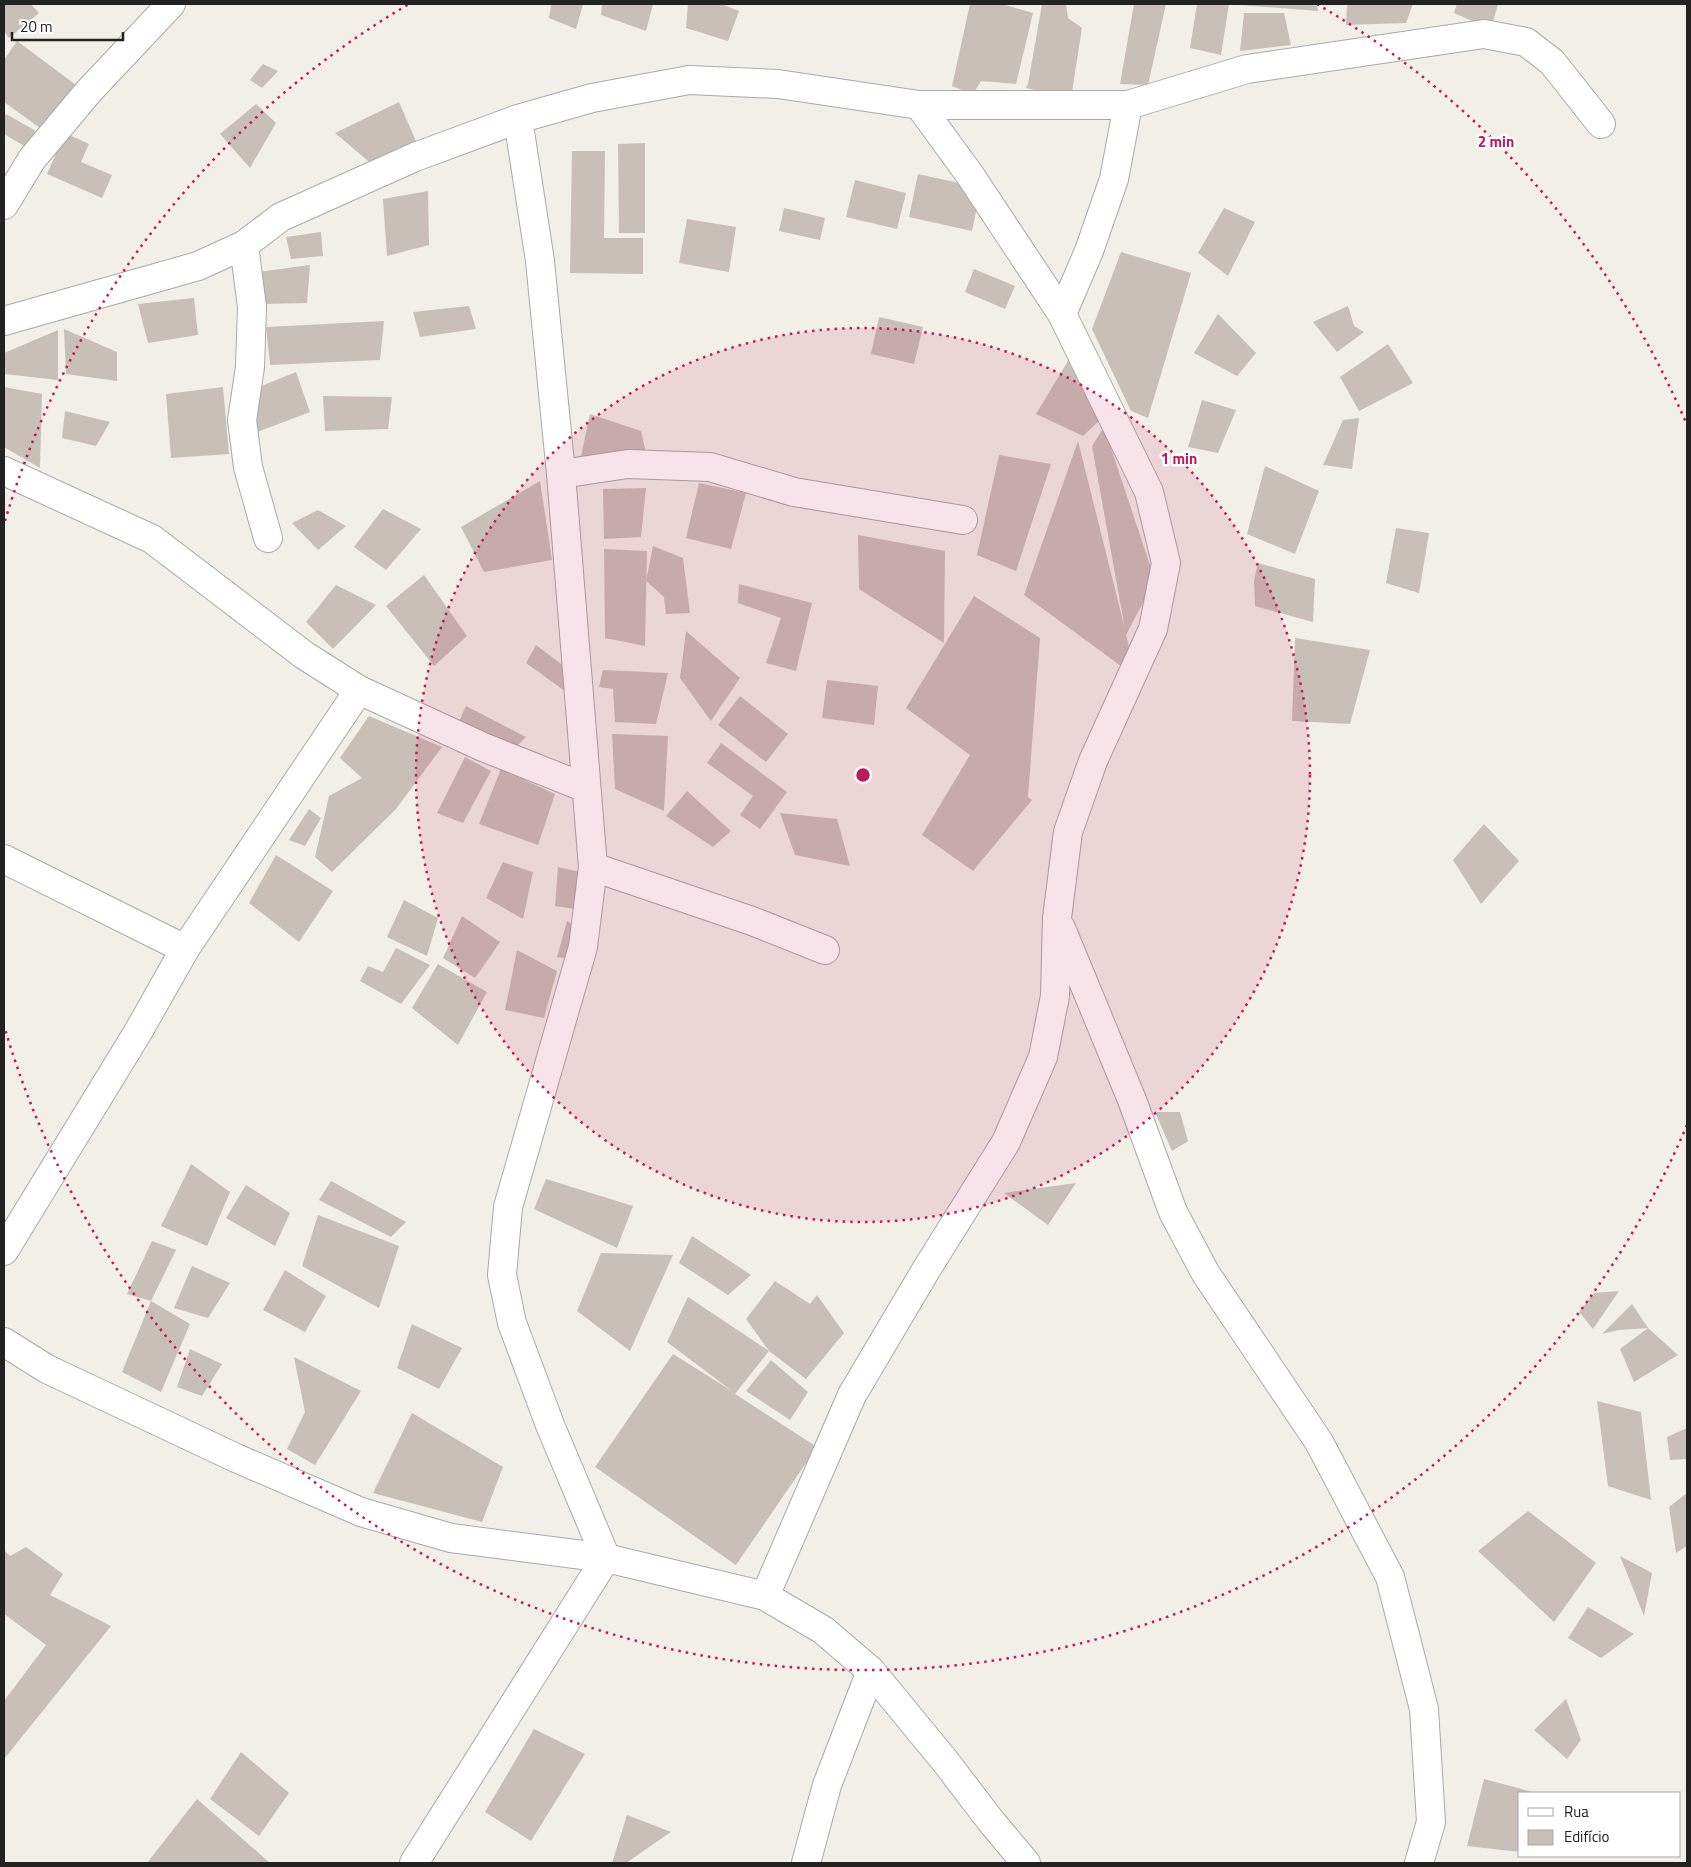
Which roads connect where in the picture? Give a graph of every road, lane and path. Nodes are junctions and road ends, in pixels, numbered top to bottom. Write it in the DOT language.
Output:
graph roads {
  1 [pos="172,4"];
  2 [pos="919,105"];
  3 [pos="1128,105"];
  4 [pos="518,119"];
  5 [pos="1601,124"];
  6 [pos="4,205"];
  7 [pos="244,245"];
  8 [pos="1062,314"];
  9 [pos="4,321"];
  10 [pos="4,471"];
  11 [pos="561,474"];
  12 [pos="963,520"];
  13 [pos="268,538"];
  14 [pos="359,690"];
  15 [pos="586,788"];
  16 [pos="4,859"];
  17 [pos="593,867"];
  18 [pos="1057,918"];
  19 [pos="185,950"];
  20 [pos="825,950"];
  21 [pos="4,1251"];
  22 [pos="4,1342"];
  23 [pos="606,1558"];
  24 [pos="764,1596"];
  25 [pos="872,1672"];
  26 [pos="414,1863"];
  27 [pos="806,1863"];
  28 [pos="1026,1863"];
  29 [pos="1419,1863"];
  1 -- 6 [label="street"];
  2 -- 3 [label="street"];
  2 -- 4 [label="street"];
  2 -- 8 [label="street"];
  3 -- 5 [label="street"];
  3 -- 8 [label="street"];
  4 -- 7 [label="street"];
  4 -- 11 [label="street"];
  7 -- 9 [label="street"];
  7 -- 13 [label="street"];
  8 -- 18 [label="street"];
  10 -- 14 [label="street"];
  11 -- 12 [label="street"];
  11 -- 15 [label="street"];
  14 -- 15 [label="street"];
  14 -- 19 [label="street"];
  15 -- 17 [label="street"];
  16 -- 19 [label="street"];
  17 -- 20 [label="street"];
  17 -- 23 [label="street"];
  18 -- 24 [label="street"];
  18 -- 29 [label="street"];
  19 -- 21 [label="street"];
  22 -- 23 [label="street"];
  23 -- 24 [label="street"];
  23 -- 26 [label="street"];
  24 -- 25 [label="street"];
  25 -- 27 [label="street"];
  25 -- 28 [label="street"];
}
